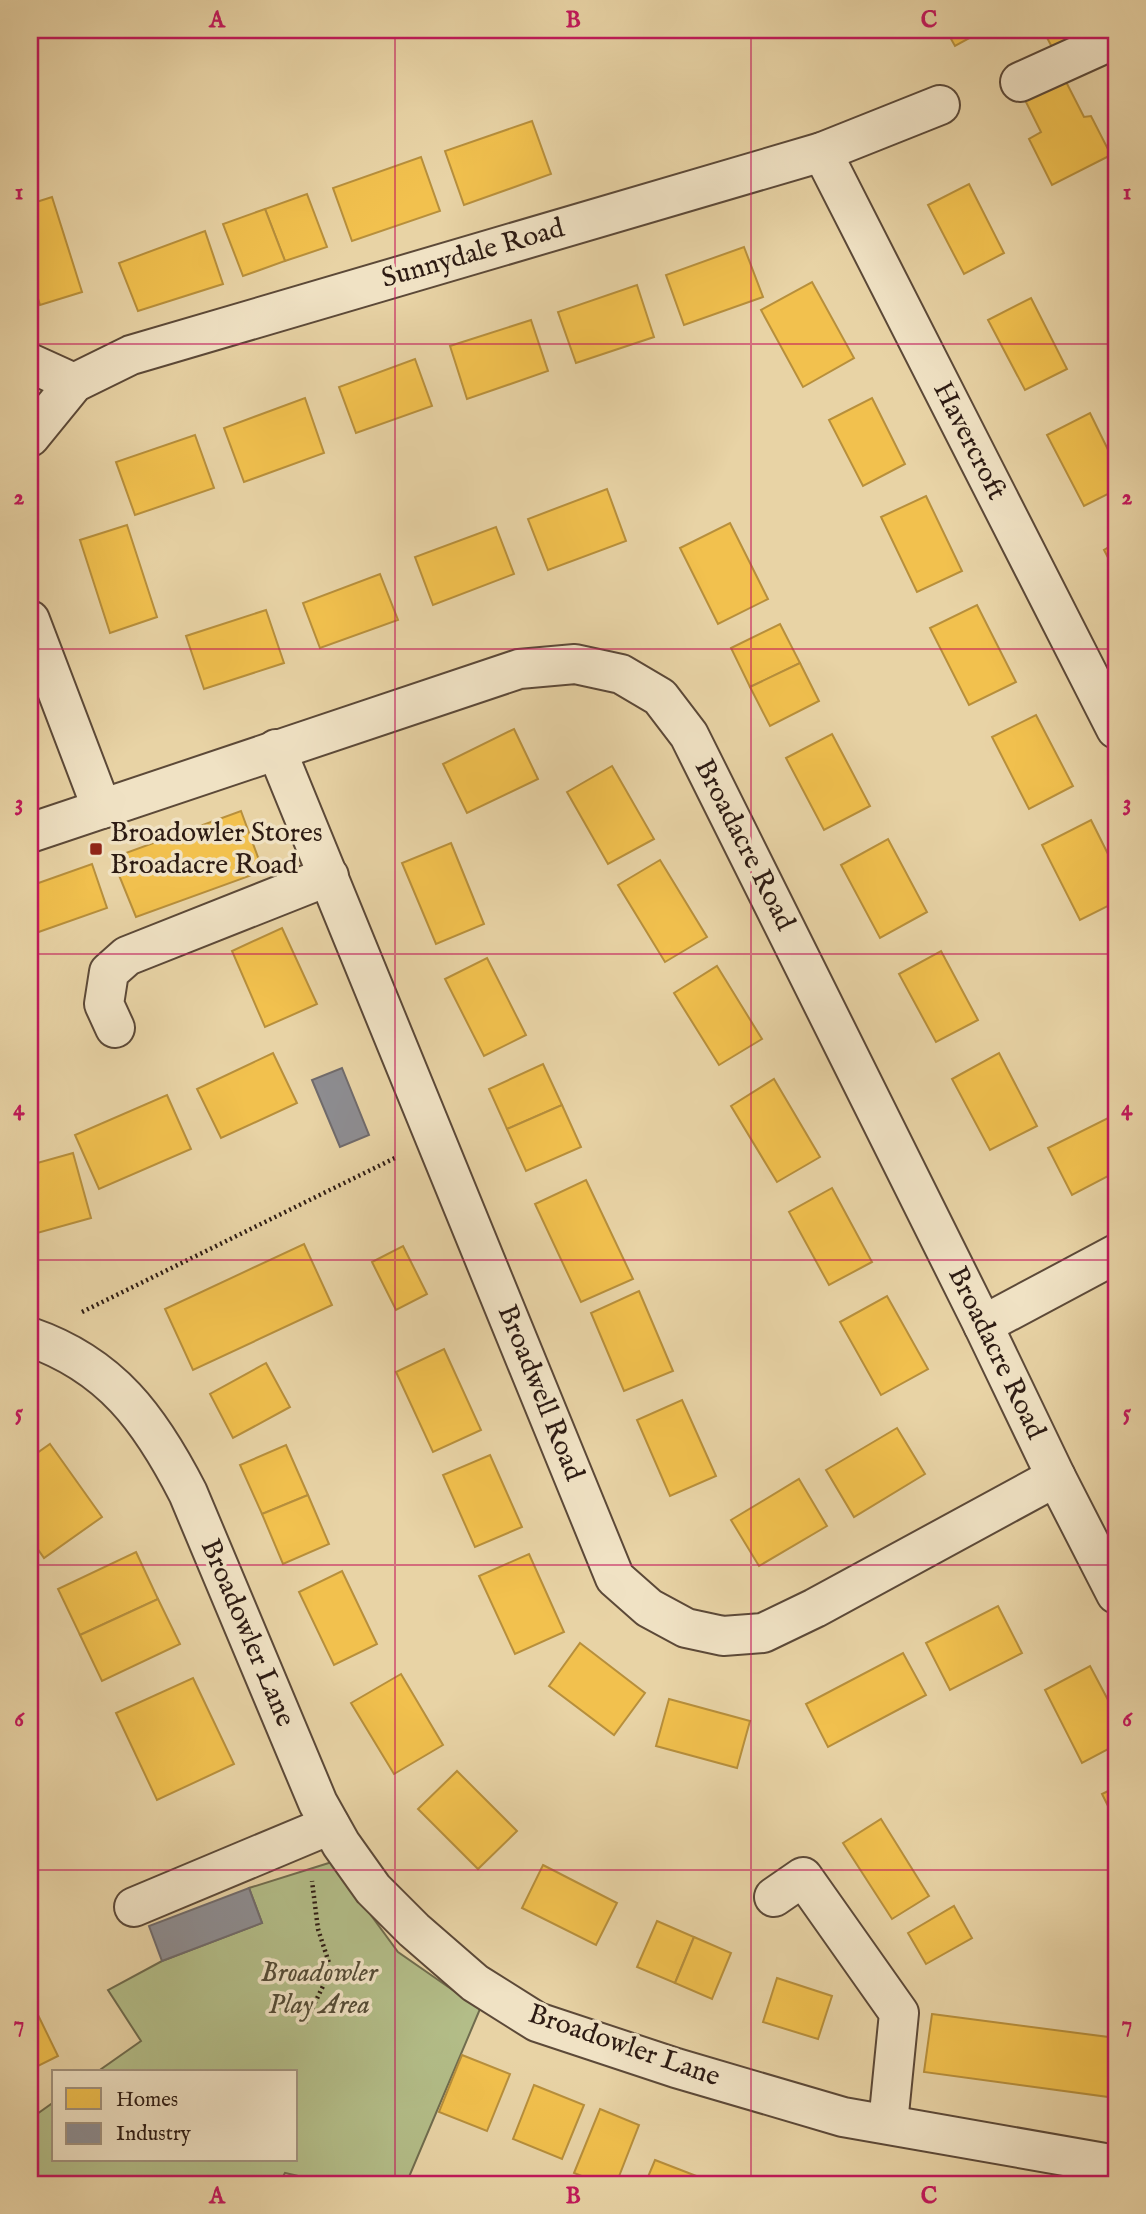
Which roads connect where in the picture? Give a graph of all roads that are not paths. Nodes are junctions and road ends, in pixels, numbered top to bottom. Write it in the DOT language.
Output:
graph roads {
  1 [pos="1110,40"];
  2 [pos="1020,82"];
  3 [pos="940,105"];
  4 [pos="822,152"];
  5 [pos="30,363"];
  6 [pos="74,383"];
  7 [pos="30,437"];
  8 [pos="30,620"];
  9 [pos="1116,729"];
  10 [pos="276,749"];
  11 [pos="102,809"];
  12 [pos="30,833"];
  13 [pos="329,876"];
  14 [pos="115,1028"];
  15 [pos="1116,1254"];
  16 [pos="983,1325"];
  17 [pos="30,1337"];
  18 [pos="1056,1477"];
  19 [pos="1116,1594"];
  20 [pos="316,1830"];
  21 [pos="774,1897"];
  22 [pos="134,1907"];
  23 [pos="888,2124"];
  24 [pos="1116,2165"];
  1 -- 2 [label="street"];
  3 -- 4 [label="street, Sunnydale Road"];
  4 -- 6 [label="street, Sunnydale Road"];
  4 -- 9 [label="street, Havercroft"];
  5 -- 6 [label="street"];
  6 -- 7 [label="street, Sunnydale Road"];
  8 -- 11 [label="street"];
  10 -- 11 [label="street, Broadacre Road"];
  10 -- 13 [label="street, Broadwell Road"];
  10 -- 16 [label="street, Broadacre Road"];
  11 -- 12 [label="street, Broadacre Road"];
  13 -- 14 [label="street"];
  13 -- 18 [label="street, Broadwell Road"];
  15 -- 16 [label="street"];
  16 -- 18 [label="street, Broadacre Road"];
  17 -- 20 [label="street, Broadowler Lane"];
  18 -- 19 [label="street, Broadacre Road"];
  20 -- 22 [label="street"];
  20 -- 23 [label="street, Broadowler Lane"];
  21 -- 23 [label="street"];
  23 -- 24 [label="street, Broadowler Lane"];
}
